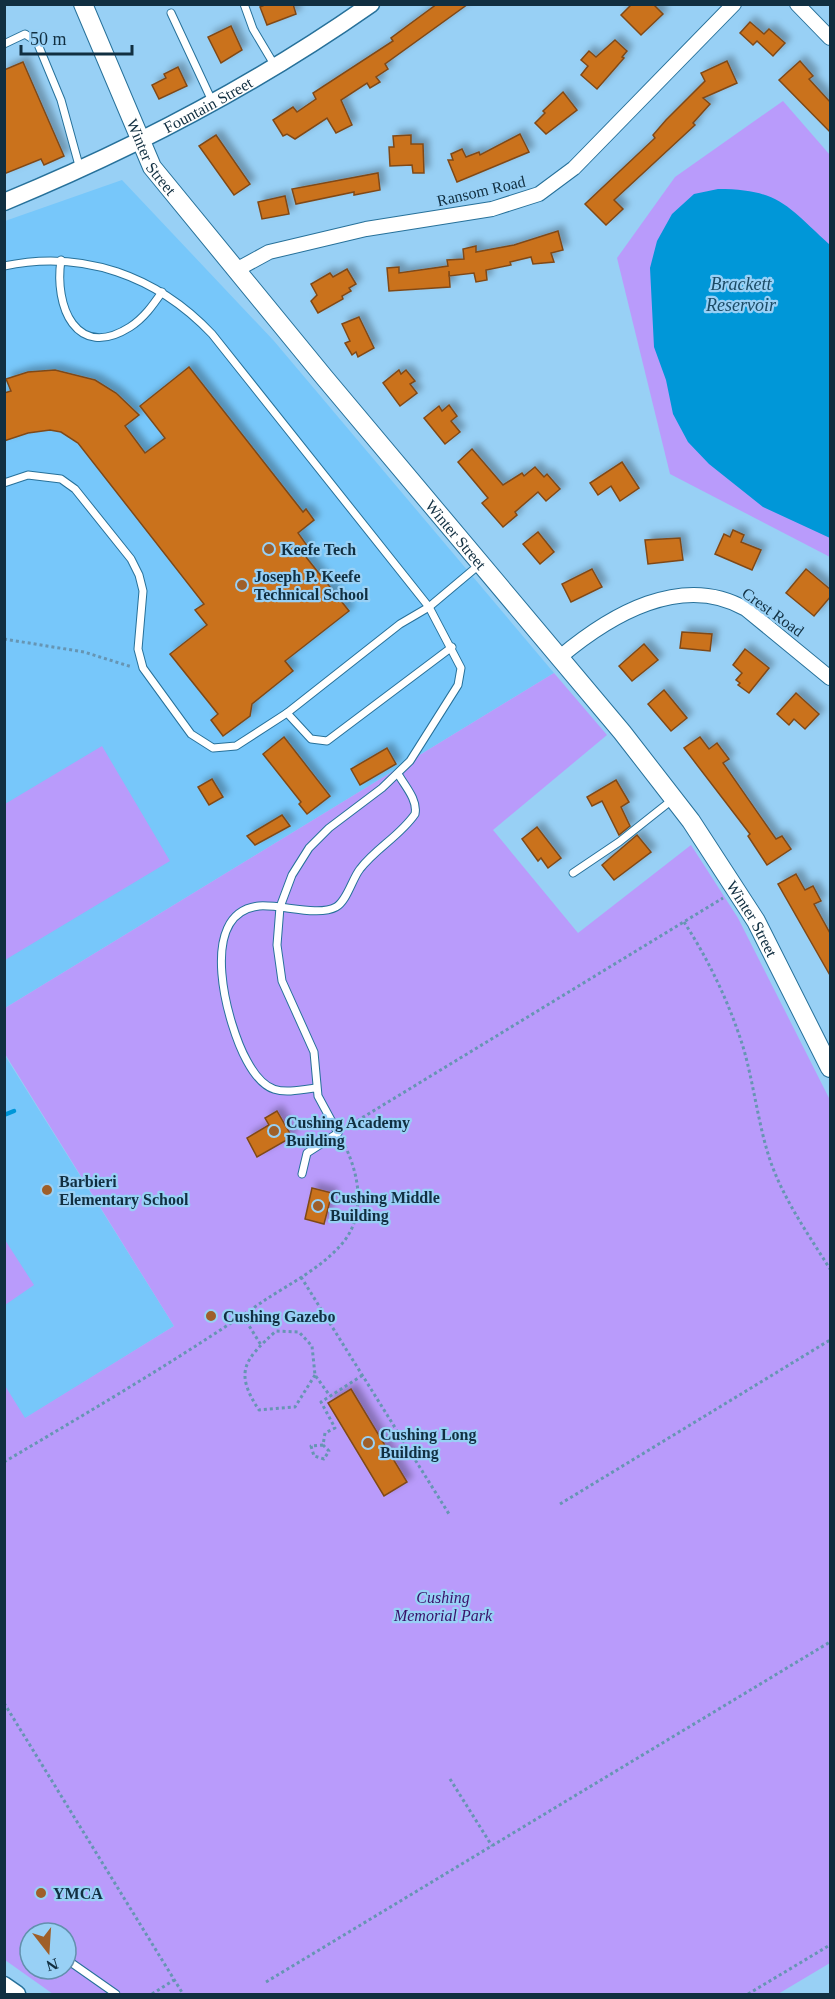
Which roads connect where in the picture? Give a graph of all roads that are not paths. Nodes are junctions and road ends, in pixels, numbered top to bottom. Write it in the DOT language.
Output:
graph roads {
  1 [pos="83,4"];
  2 [pos="244,4"];
  3 [pos="371,4"];
  4 [pos="734,4"];
  5 [pos="797,4"];
  6 [pos="171,13"];
  7 [pos="830,38"];
  8 [pos="4,44"];
  9 [pos="275,66"];
  10 [pos="213,103"];
  11 [pos="140,141"];
  12 [pos="80,169"];
  13 [pos="4,202"];
  14 [pos="61,260"];
  15 [pos="4,266"];
  16 [pos="236,270"];
  17 [pos="162,292"];
  18 [pos="4,483"];
  19 [pos="481,563"];
  20 [pos="429,607"];
  21 [pos="452,647"];
  22 [pos="560,657"];
  23 [pos="831,678"];
  24 [pos="287,713"];
  25 [pos="398,774"];
  26 [pos="674,798"];
  27 [pos="573,873"];
  28 [pos="280,907"];
  29 [pos="831,1068"];
  30 [pos="315,1088"];
  31 [pos="302,1174"];
  32 [pos="78,1968"];
  33 [pos="4,1984"];
  34 [pos="17,1995"];
  35 [pos="116,1995"];
  1 -- 11 [label="main road, Winter Street"];
  2 -- 9 [label="lane"];
  3 -- 9 [label="street, Fountain Street"];
  4 -- 16 [label="street, Ransom Road"];
  5 -- 7 [label="street"];
  6 -- 10 [label="lane"];
  8 -- 12 [label="lane"];
  9 -- 10 [label="street, Fountain Street"];
  10 -- 11 [label="street, Fountain Street"];
  11 -- 12 [label="street, Fountain Street"];
  11 -- 16 [label="main road, Winter Street"];
  12 -- 13 [label="street, Fountain Street"];
  14 -- 15 [label="lane"];
  14 -- 17 [label="lane"];
  14 -- 17 [label="lane"];
  16 -- 19 [label="main road, Winter Street"];
  17 -- 20 [label="lane"];
  18 -- 24 [label="lane"];
  19 -- 20 [label="lane"];
  19 -- 22 [label="main road, Winter Street"];
  20 -- 21 [label="lane"];
  20 -- 24 [label="lane"];
  21 -- 24 [label="lane"];
  21 -- 25 [label="lane"];
  22 -- 23 [label="street, Crest Road"];
  22 -- 26 [label="main road, Winter Street"];
  25 -- 28 [label="lane"];
  25 -- 28 [label="lane"];
  26 -- 27 [label="lane"];
  26 -- 29 [label="main road, Winter Street"];
  28 -- 30 [label="lane"];
  28 -- 30 [label="lane"];
  30 -- 31 [label="lane"];
  32 -- 35 [label="lane"];
  33 -- 34 [label="street"];
}
